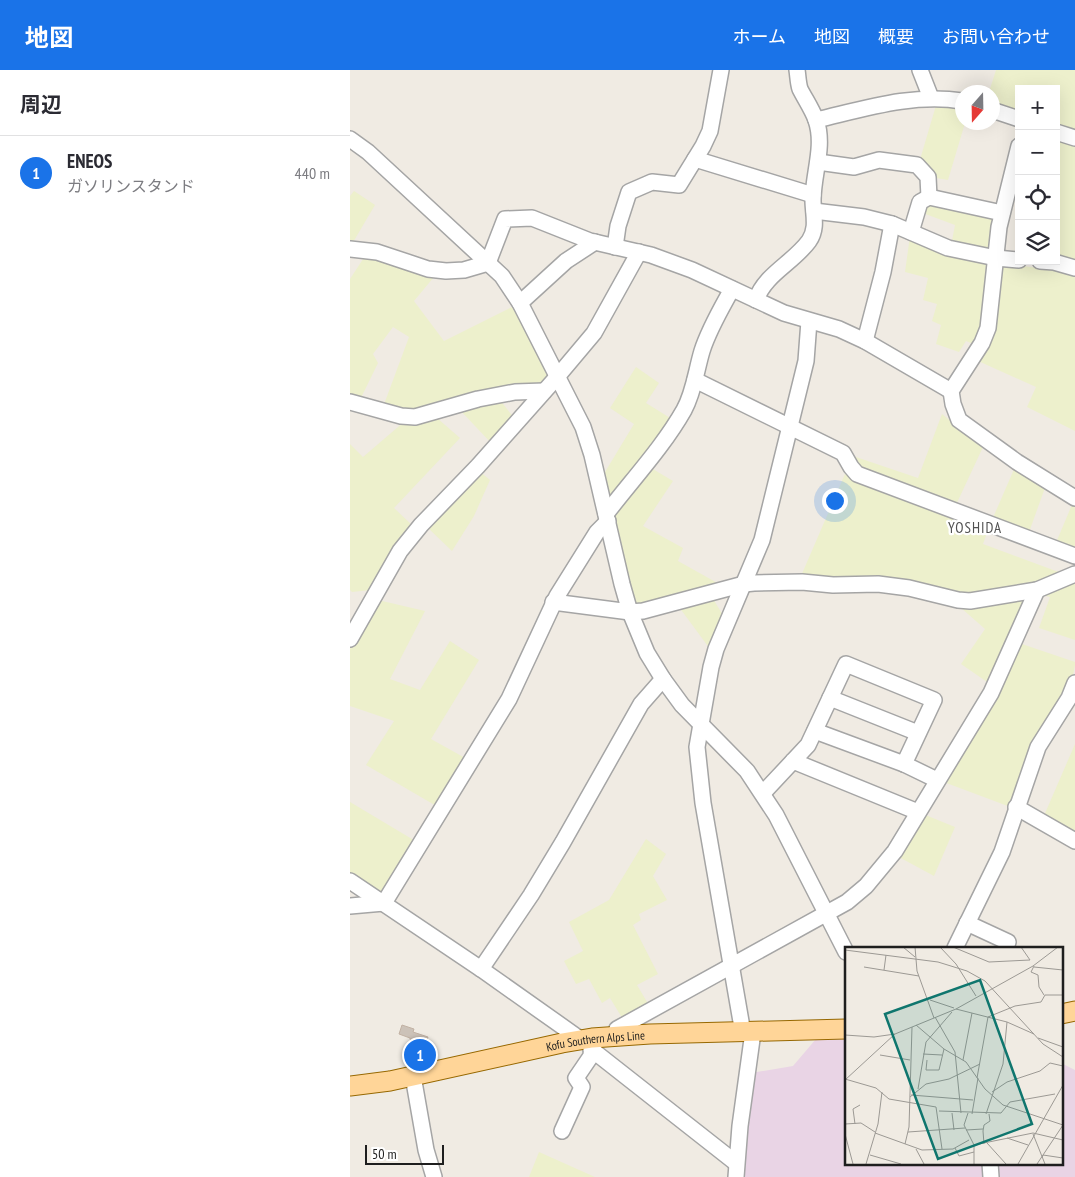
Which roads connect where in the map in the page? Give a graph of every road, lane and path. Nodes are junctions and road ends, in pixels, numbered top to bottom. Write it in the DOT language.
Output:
graph roads {
  1 [pos="721,70"];
  2 [pos="797,70"];
  3 [pos="920,70"];
  4 [pos="931,98"];
  5 [pos="955,100"];
  6 [pos="1000,113"];
  7 [pos="1015,118"];
  8 [pos="816,120"];
  9 [pos="1060,133"];
  10 [pos="1075,138"];
  11 [pos="350,139"];
  12 [pos="696,158"];
  13 [pos="818,162"];
  14 [pos="1015,162"];
  15 [pos="813,195"];
  16 [pos="929,197"];
  17 [pos="814,211"];
  18 [pos="1002,213"];
  19 [pos="892,224"];
  20 [pos="911,232"];
  21 [pos="595,242"];
  22 [pos="615,247"];
  23 [pos="350,249"];
  24 [pos="639,252"];
  25 [pos="996,258"];
  26 [pos="1015,260"];
  27 [pos="488,263"];
  28 [pos="1060,264"];
  29 [pos="1075,268"];
  30 [pos="732,289"];
  31 [pos="756,300"];
  32 [pos="520,303"];
  33 [pos="809,321"];
  34 [pos="865,341"];
  35 [pos="557,377"];
  36 [pos="695,380"];
  37 [pos="544,391"];
  38 [pos="951,391"];
  39 [pos="350,402"];
  40 [pos="790,427"];
  41 [pos="1075,498"];
  42 [pos="607,517"];
  43 [pos="1075,556"];
  44 [pos="1075,574"];
  45 [pos="744,584"];
  46 [pos="1037,590"];
  47 [pos="554,602"];
  48 [pos="630,612"];
  49 [pos="350,639"];
  50 [pos="663,680"];
  51 [pos="1075,682"];
  52 [pos="830,698"];
  53 [pos="702,725"];
  54 [pos="815,731"];
  55 [pos="918,733"];
  56 [pos="793,761"];
  57 [pos="904,764"];
  58 [pos="937,780"];
  59 [pos="763,793"];
  60 [pos="1016,807"];
  61 [pos="918,812"];
  62 [pos="1075,841"];
  63 [pos="350,880"];
  64 [pos="384,902"];
  65 [pos="350,906"];
  66 [pos="826,914"];
  67 [pos="967,923"];
  68 [pos="955,947"];
  69 [pos="1006,947"];
  70 [pos="845,950"];
  71 [pos="732,967"];
  72 [pos="481,969"];
  73 [pos="1075,1011"];
  74 [pos="1062,1016"];
  75 [pos="1062,1016"];
  76 [pos="1075,1023"];
  77 [pos="845,1029"];
  78 [pos="748,1032"];
  79 [pos="616,1035"];
  80 [pos="588,1042"];
  81 [pos="413,1076"];
  82 [pos="350,1086"];
  83 [pos="562,1131"];
  84 [pos="990,1164"];
  85 [pos="736,1170"];
  86 [pos="434,1177"];
  87 [pos="991,1177"];
  1 -- 12 [label="street"];
  2 -- 8 [label="street"];
  3 -- 4 [label="street"];
  4 -- 5 [label="street"];
  4 -- 8 [label="street"];
  6 -- 7 [label="street"];
  8 -- 13 [label="street"];
  9 -- 10 [label="street"];
  11 -- 27 [label="street"];
  12 -- 15 [label="street"];
  12 -- 22 [label="street"];
  13 -- 15 [label="street"];
  13 -- 16 [label="street"];
  14 -- 18 [label="street"];
  15 -- 17 [label="street"];
  16 -- 18 [label="street"];
  16 -- 20 [label="street"];
  17 -- 19 [label="street"];
  17 -- 31 [label="street"];
  18 -- 25 [label="street"];
  19 -- 20 [label="street"];
  19 -- 34 [label="street"];
  20 -- 25 [label="street"];
  21 -- 22 [label="street"];
  21 -- 27 [label="street"];
  21 -- 32 [label="street"];
  22 -- 24 [label="street"];
  23 -- 27 [label="street"];
  24 -- 30 [label="street"];
  24 -- 35 [label="street"];
  25 -- 26 [label="street"];
  25 -- 38 [label="street"];
  27 -- 32 [label="street"];
  28 -- 29 [label="street"];
  30 -- 31 [label="street"];
  30 -- 36 [label="street"];
  31 -- 33 [label="street"];
  32 -- 35 [label="street"];
  33 -- 34 [label="street"];
  33 -- 40 [label="street"];
  34 -- 38 [label="street"];
  35 -- 37 [label="street"];
  35 -- 42 [label="street"];
  36 -- 40 [label="street"];
  36 -- 42 [label="street"];
  37 -- 39 [label="street"];
  37 -- 49 [label="street"];
  38 -- 41 [label="street"];
  40 -- 43 [label="street"];
  40 -- 45 [label="street"];
  42 -- 47 [label="street"];
  42 -- 48 [label="street"];
  44 -- 46 [label="street"];
  45 -- 46 [label="street"];
  45 -- 48 [label="street"];
  45 -- 53 [label="street"];
  46 -- 58 [label="street"];
  47 -- 48 [label="street"];
  47 -- 64 [label="street"];
  48 -- 50 [label="street"];
  50 -- 53 [label="street"];
  50 -- 72 [label="street"];
  51 -- 60 [label="street"];
  52 -- 54 [label="street"];
  52 -- 55 [label="street"];
  52 -- 55 [label="street"];
  53 -- 59 [label="street"];
  53 -- 71 [label="street"];
  54 -- 56 [label="street"];
  54 -- 57 [label="street"];
  55 -- 57 [label="street"];
  56 -- 59 [label="street"];
  56 -- 61 [label="street"];
  57 -- 58 [label="street"];
  58 -- 61 [label="street"];
  59 -- 66 [label="street"];
  60 -- 62 [label="street"];
  60 -- 67 [label="street"];
  61 -- 66 [label="street"];
  63 -- 64 [label="street"];
  64 -- 65 [label="street"];
  64 -- 72 [label="street"];
  66 -- 70 [label="street"];
  66 -- 71 [label="street"];
  67 -- 68 [label="street"];
  67 -- 69 [label="street"];
  71 -- 78 [label="street"];
  71 -- 79 [label="street"];
  72 -- 80 [label="street"];
  73 -- 74 [label="main road"];
  75 -- 76 [label="street"];
  77 -- 78 [label="main road, Kofu Southern Alps Line"];
  78 -- 79 [label="main road, Kofu Southern Alps Line"];
  78 -- 85 [label="street"];
  79 -- 80 [label="main road, Kofu Southern Alps Line"];
  80 -- 81 [label="main road, Kofu Southern Alps Line"];
  80 -- 83 [label="street"];
  80 -- 85 [label="street"];
  81 -- 82 [label="main road, Kofu Southern Alps Line"];
  81 -- 86 [label="street"];
  84 -- 87 [label="street"];
}
